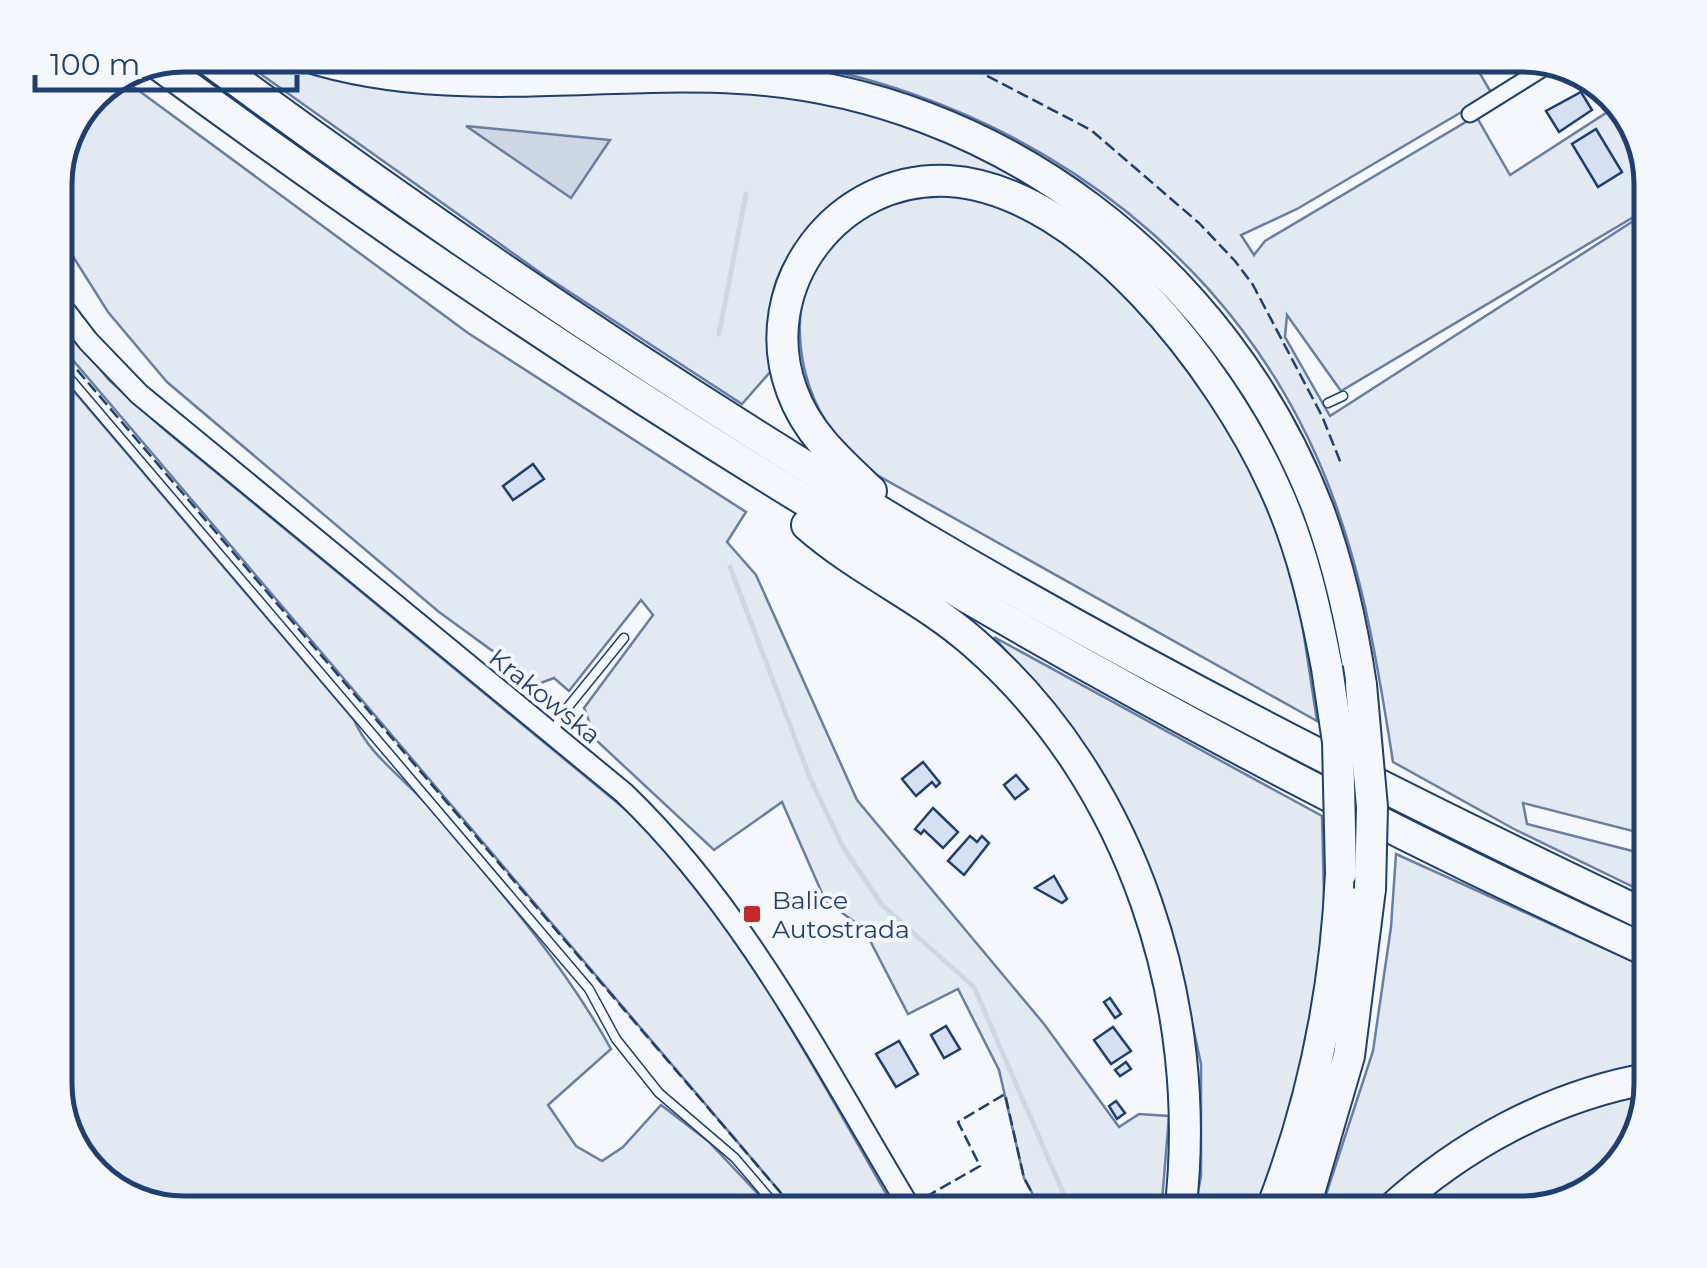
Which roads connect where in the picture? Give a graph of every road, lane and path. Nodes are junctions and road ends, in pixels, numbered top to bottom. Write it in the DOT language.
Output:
graph roads {
  1 [pos="225,72"];
  2 [pos="373,72"];
  3 [pos="170,73"];
  4 [pos="1536,73"];
  5 [pos="1470,114"];
  6 [pos="73,320"];
  7 [pos="73,381"];
  8 [pos="1344,396"];
  9 [pos="1328,403"];
  10 [pos="734,460"];
  11 [pos="922,536"];
  12 [pos="624,638"];
  13 [pos="554,736"];
  14 [pos="1634,909"];
  15 [pos="1634,944"];
  16 [pos="1634,1082"];
  17 [pos="767,1196"];
  18 [pos="902,1196"];
  19 [pos="1181,1196"];
  20 [pos="1276,1196"];
  21 [pos="1308,1196"];
  22 [pos="1406,1196"];
  1 -- 11 [label="highway"];
  2 -- 21 [label="highway, bridge"];
  3 -- 10 [label="highway"];
  4 -- 5 [label="street"];
  6 -- 13 [label="street, Krakowska"];
  7 -- 17 [label="lane"];
  8 -- 9 [label="lane"];
  10 -- 15 [label="highway"];
  10 -- 19 [label="highway"];
  11 -- 14 [label="highway"];
  11 -- 20 [label="highway, bridge"];
  12 -- 13 [label="lane"];
  13 -- 18 [label="street, Krakowska"];
  16 -- 22 [label="highway"];
}
